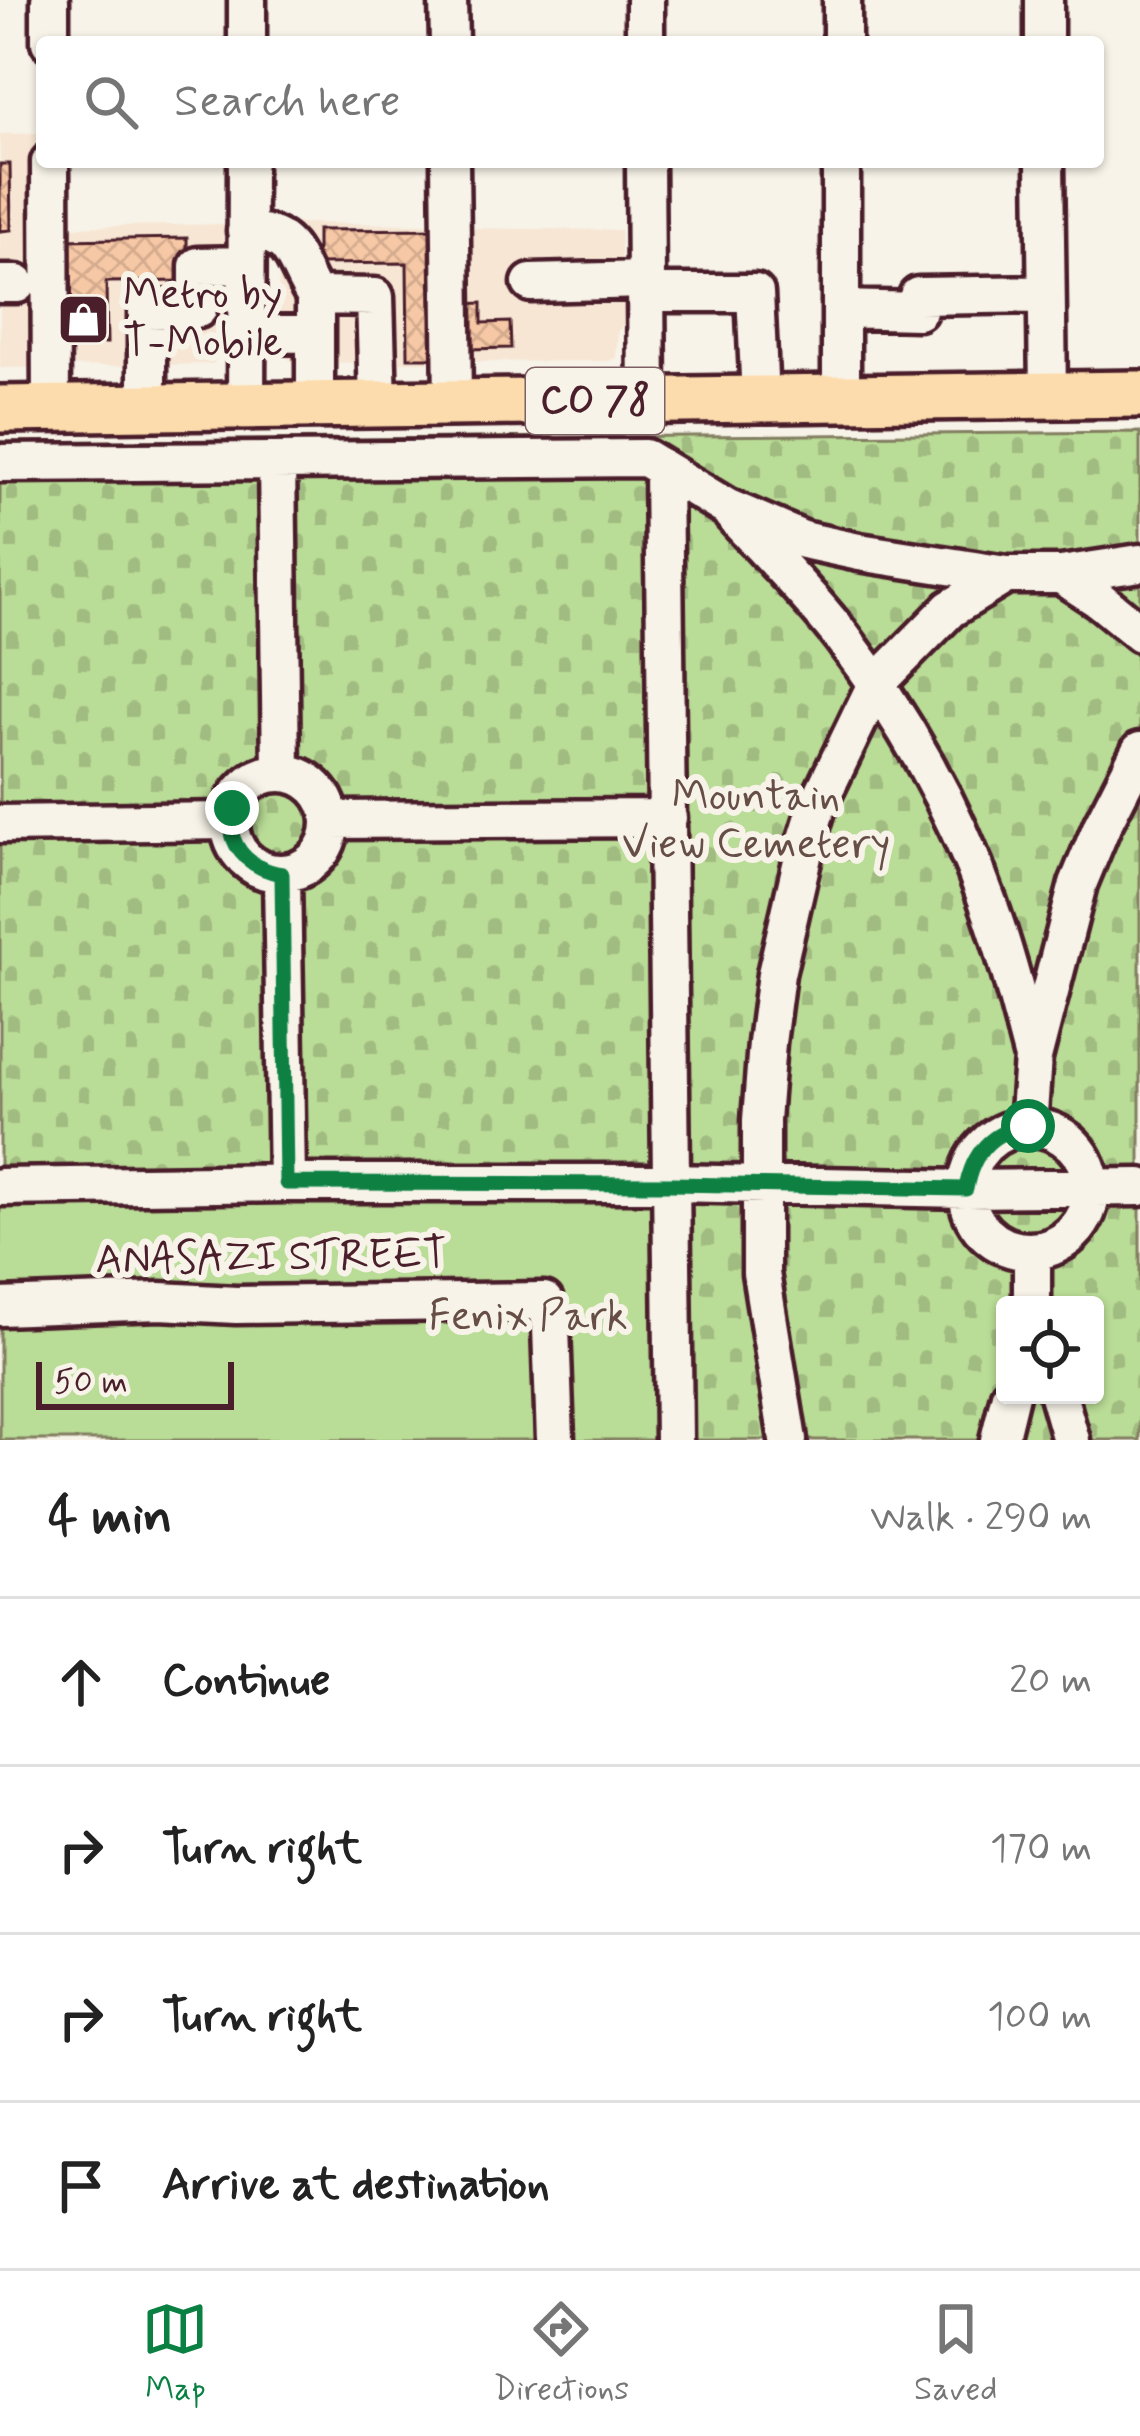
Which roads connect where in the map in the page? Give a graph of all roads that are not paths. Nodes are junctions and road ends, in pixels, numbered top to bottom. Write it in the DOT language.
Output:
graph roads {
  1 [pos="50,0"];
  2 [pos="247,0"];
  3 [pos="448,0"];
  4 [pos="645,0"];
  5 [pos="842,0"];
  6 [pos="1044,0"];
  7 [pos="50,36"];
  8 [pos="247,36"];
  9 [pos="449,36"];
  10 [pos="645,36"];
  11 [pos="842,36"];
  12 [pos="1044,36"];
  13 [pos="50,168"];
  14 [pos="247,168"];
  15 [pos="450,168"];
  16 [pos="645,168"];
  17 [pos="842,168"];
  18 [pos="1045,168"];
  19 [pos="246,248"];
  20 [pos="530,283"];
  21 [pos="646,286"];
  22 [pos="1046,294"];
  23 [pos="315,296"];
  24 [pos="841,309"];
  25 [pos="315,333"];
  26 [pos="246,335"];
  27 [pos="1048,394"];
  28 [pos="1140,394"];
  29 [pos="841,398"];
  30 [pos="760,399"];
  31 [pos="647,401"];
  32 [pos="453,403"];
  33 [pos="378,404"];
  34 [pos="315,405"];
  35 [pos="246,406"];
  36 [pos="147,407"];
  37 [pos="0,409"];
  38 [pos="51,409"];
  39 [pos="277,461"];
  40 [pos="0,463"];
  41 [pos="663,470"];
  42 [pos="726,507"];
  43 [pos="1140,562"];
  44 [pos="1006,575"];
  45 [pos="1061,575"];
  46 [pos="1140,632"];
  47 [pos="875,684"];
  48 [pos="1140,751"];
  49 [pos="281,772"];
  50 [pos="668,818"];
  51 [pos="230,820"];
  52 [pos="331,820"];
  53 [pos="0,824"];
  54 [pos="282,874"];
  55 [pos="1033,1058"];
  56 [pos="1028,1126"];
  57 [pos="286,1183"];
  58 [pos="671,1184"];
  59 [pos="760,1186"];
  60 [pos="0,1187"];
  61 [pos="1092,1187"];
  62 [pos="1140,1187"];
  63 [pos="966,1189"];
  64 [pos="1032,1252"];
  65 [pos="1033,1296"];
  66 [pos="0,1307"];
  67 [pos="1008,1404"];
  68 [pos="1061,1404"];
  69 [pos="555,1440"];
  70 [pos="674,1440"];
  71 [pos="788,1440"];
  72 [pos="999,1440"];
  73 [pos="1071,1440"];
  1 -- 7 [label="street"];
  2 -- 8 [label="street"];
  3 -- 9 [label="street"];
  4 -- 10 [label="street"];
  5 -- 11 [label="street"];
  6 -- 12 [label="street"];
  13 -- 38 [label="street"];
  14 -- 19 [label="street"];
  15 -- 32 [label="street"];
  16 -- 21 [label="street"];
  17 -- 24 [label="street"];
  18 -- 22 [label="street"];
  19 -- 23 [label="street"];
  19 -- 26 [label="street"];
  19 -- 36 [label="street"];
  20 -- 21 [label="street"];
  21 -- 30 [label="street"];
  21 -- 31 [label="street"];
  22 -- 24 [label="street"];
  22 -- 27 [label="street"];
  23 -- 25 [label="street"];
  23 -- 33 [label="street"];
  24 -- 29 [label="street"];
  25 -- 26 [label="street"];
  25 -- 34 [label="street"];
  26 -- 35 [label="street"];
  27 -- 28 [label="main road, CO 78"];
  27 -- 29 [label="main road, CO 78"];
  29 -- 30 [label="main road, CO 78"];
  30 -- 31 [label="main road, CO 78"];
  31 -- 32 [label="main road, CO 78"];
  32 -- 33 [label="main road, CO 78"];
  33 -- 34 [label="main road, CO 78"];
  34 -- 35 [label="main road, CO 78"];
  35 -- 36 [label="main road, CO 78"];
  36 -- 38 [label="main road, CO 78"];
  37 -- 38 [label="main road, CO 78"];
  39 -- 40 [label="street"];
  39 -- 41 [label="street"];
  39 -- 49 [label="street"];
  41 -- 42 [label="street"];
  41 -- 50 [label="street"];
  42 -- 44 [label="street"];
  42 -- 47 [label="street"];
  43 -- 45 [label="street"];
  44 -- 45 [label="street"];
  44 -- 47 [label="street"];
  45 -- 46 [label="street"];
  47 -- 55 [label="street"];
  47 -- 59 [label="street"];
  48 -- 55 [label="street"];
  49 -- 51 [label="street"];
  49 -- 52 [label="street"];
  50 -- 52 [label="street"];
  50 -- 58 [label="street"];
  51 -- 53 [label="street"];
  51 -- 54 [label="street"];
  52 -- 54 [label="street"];
  54 -- 57 [label="street"];
  55 -- 56 [label="street"];
  56 -- 61 [label="street"];
  56 -- 63 [label="street"];
  57 -- 58 [label="street"];
  57 -- 60 [label="street"];
  58 -- 59 [label="street"];
  58 -- 70 [label="street"];
  59 -- 63 [label="street"];
  59 -- 71 [label="street"];
  61 -- 62 [label="street"];
  61 -- 63 [label="street"];
  61 -- 64 [label="street"];
  63 -- 64 [label="street"];
  64 -- 65 [label="street"];
  66 -- 69 [label="street, ANASAZI STREET"];
  67 -- 72 [label="street"];
  68 -- 73 [label="street"];
}
